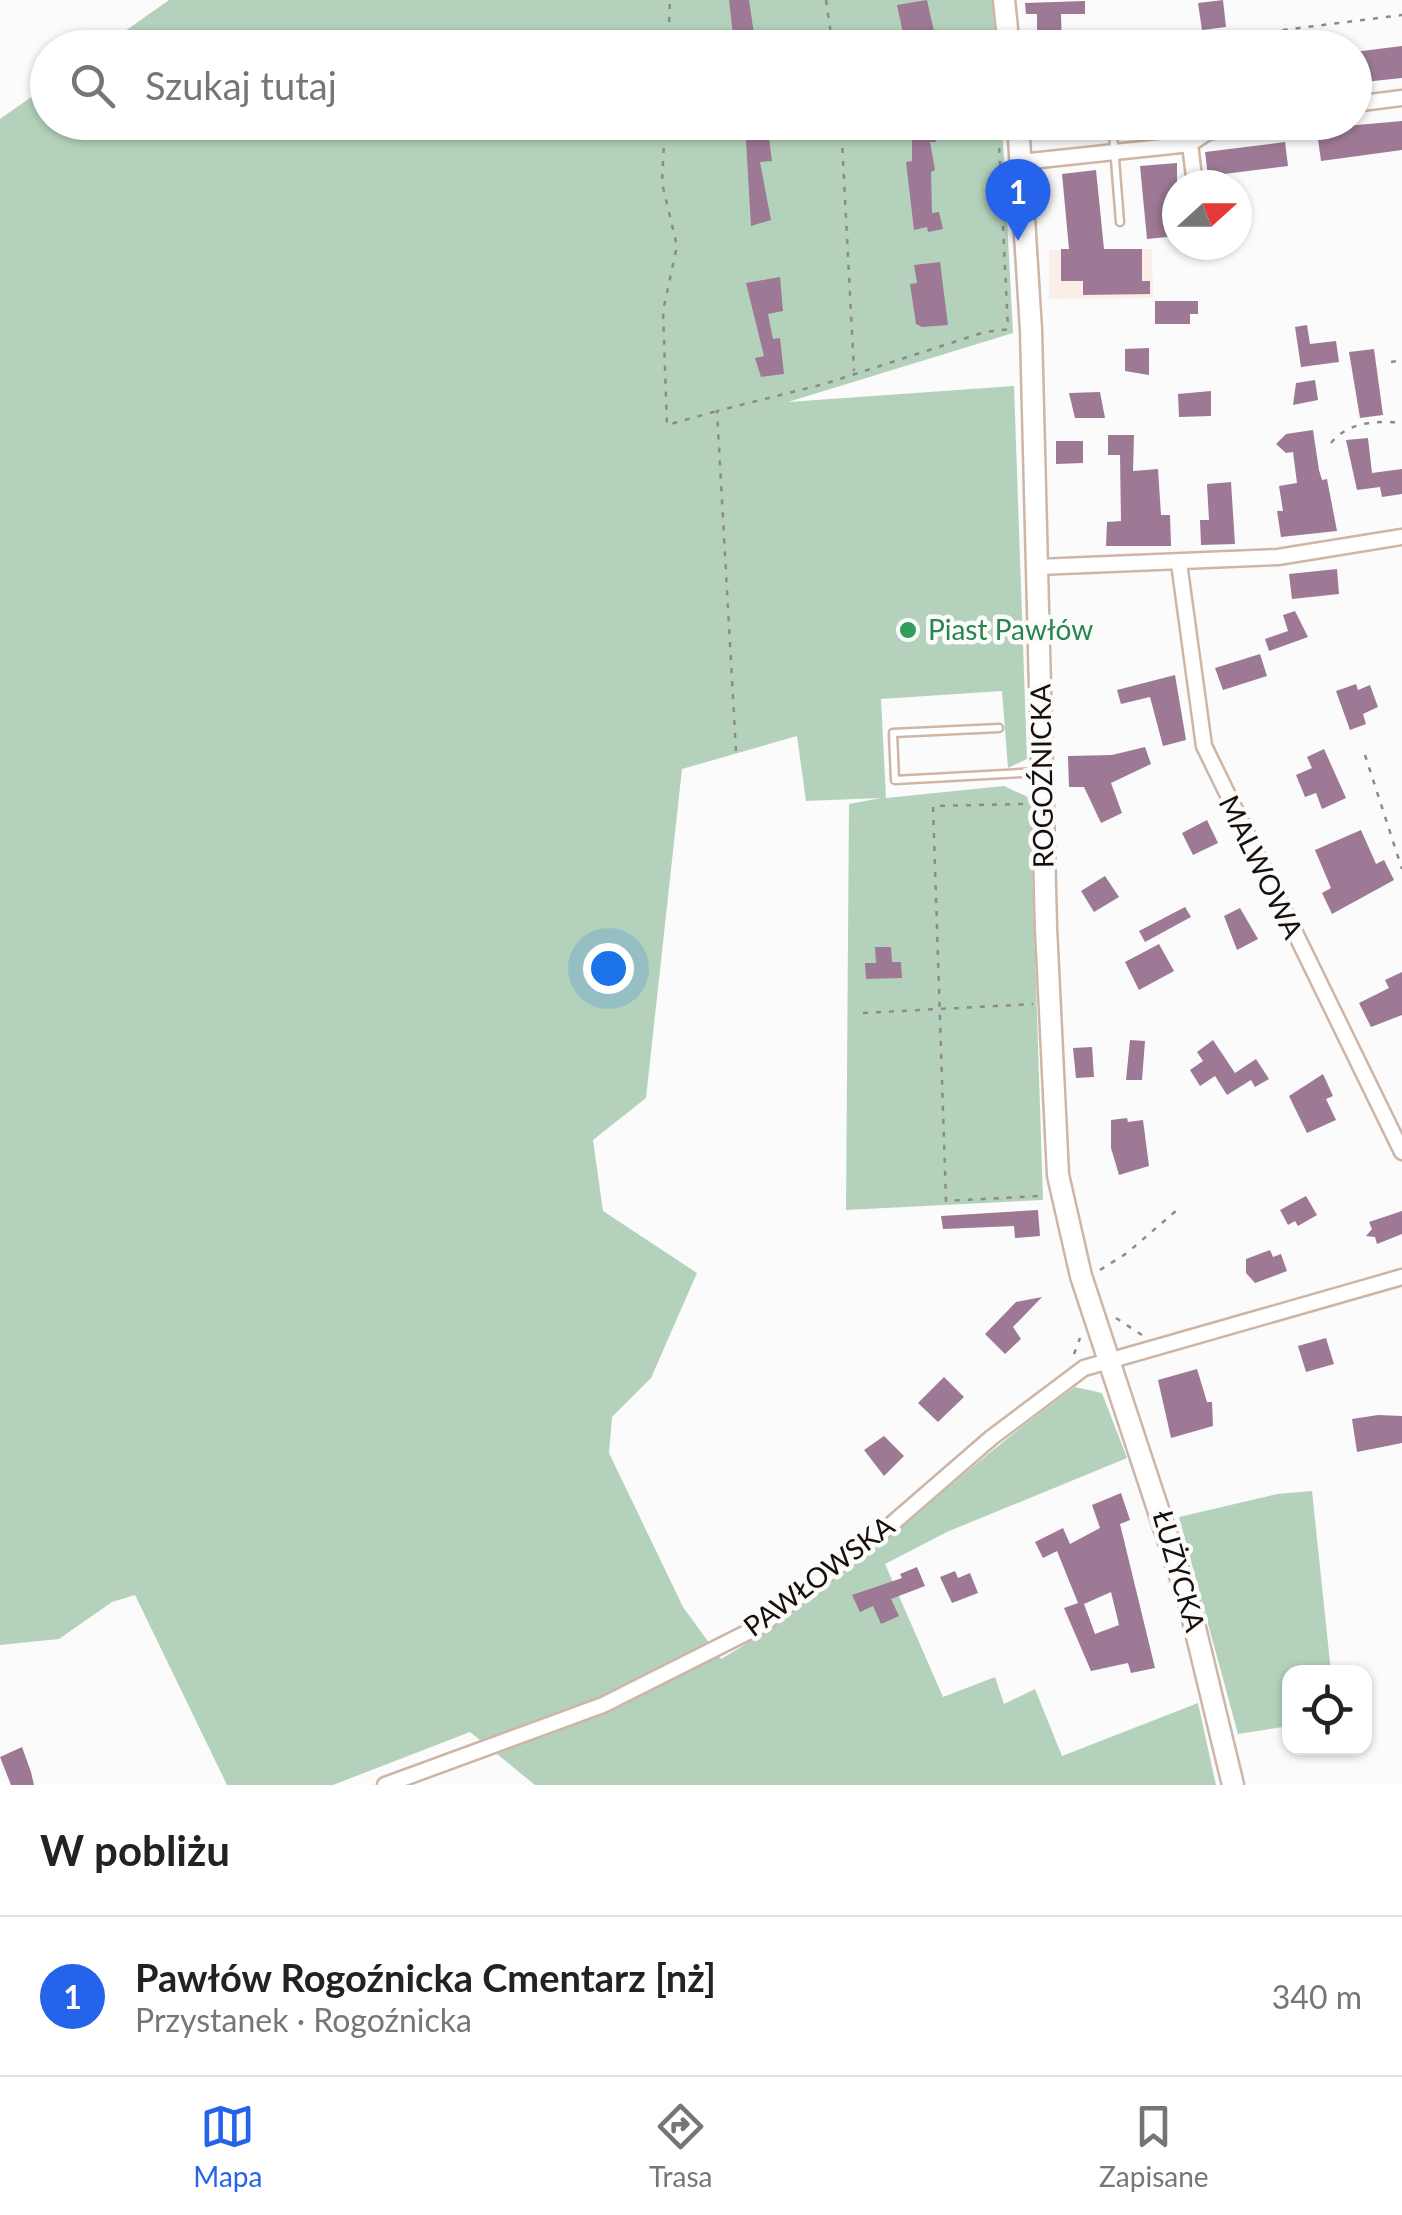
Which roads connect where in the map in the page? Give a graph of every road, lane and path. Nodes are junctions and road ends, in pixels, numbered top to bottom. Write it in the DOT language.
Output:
graph roads {
  1 [pos="670,0"];
  2 [pos="826,0"];
  3 [pos="1004,0"];
  4 [pos="1402,15"];
  5 [pos="669,30"];
  6 [pos="830,30"];
  7 [pos="1007,30"];
  8 [pos="1284,30"];
  9 [pos="1402,98"];
  10 [pos="1372,102"];
  11 [pos="664,140"];
  12 [pos="842,140"];
  13 [pos="999,140"];
  14 [pos="1019,140"];
  15 [pos="1114,140"];
  16 [pos="1169,140"];
  17 [pos="1192,140"];
  18 [pos="1115,152"];
  19 [pos="1021,162"];
  20 [pos="1194,170"];
  21 [pos="1120,222"];
  22 [pos="1008,329"];
  23 [pos="1032,330"];
  24 [pos="1402,360"];
  25 [pos="1391,362"];
  26 [pos="854,373"];
  27 [pos="718,411"];
  28 [pos="1402,422"];
  29 [pos="1331,443"];
  30 [pos="1402,537"];
  31 [pos="1180,563"];
  32 [pos="1038,567"];
  33 [pos="998,728"];
  34 [pos="736,751"];
  35 [pos="1365,754"];
  36 [pos="1042,772"];
  37 [pos="1023,804"];
  38 [pos="1402,870"];
  39 [pos="1040,1004"];
  40 [pos="939,1010"];
  41 [pos="863,1013"];
  42 [pos="1402,1152"];
  43 [pos="1039,1196"];
  44 [pos="1177,1210"];
  45 [pos="1081,1276"];
  46 [pos="1402,1276"];
  47 [pos="1109,1312"];
  48 [pos="1147,1337"];
  49 [pos="1110,1362"];
  50 [pos="385,1785"];
  51 [pos="1233,1785"];
  1 -- 5 [label="path"];
  2 -- 6 [label="path"];
  3 -- 7 [label="street"];
  4 -- 8 [label="path"];
  9 -- 10 [label="street"];
  11 -- 27 [label="path"];
  12 -- 26 [label="path"];
  13 -- 22 [label="path"];
  14 -- 19 [label="street, ROGOŹNICKA"];
  15 -- 18 [label="lane"];
  16 -- 18 [label="street"];
  17 -- 20 [label="street"];
  18 -- 19 [label="street"];
  18 -- 21 [label="lane"];
  19 -- 23 [label="street, ROGOŹNICKA"];
  22 -- 23 [label="path"];
  22 -- 26 [label="path"];
  23 -- 32 [label="street, ROGOŹNICKA"];
  24 -- 25 [label="path"];
  26 -- 27 [label="path"];
  27 -- 34 [label="path"];
  28 -- 29 [label="path"];
  30 -- 31 [label="street"];
  31 -- 32 [label="street"];
  31 -- 42 [label="street, MALWOWA"];
  32 -- 36 [label="street, ROGOŹNICKA"];
  33 -- 36 [label="lane"];
  35 -- 38 [label="path"];
  36 -- 45 [label="street, ROGOŹNICKA"];
  37 -- 40 [label="path"];
  39 -- 40 [label="path"];
  40 -- 41 [label="path"];
  40 -- 43 [label="path"];
  44 -- 45 [label="path"];
  45 -- 49 [label="street, ROGOŹNICKA"];
  46 -- 49 [label="street, PAWŁOWSKA"];
  47 -- 48 [label="path"];
  49 -- 50 [label="street, PAWŁOWSKA"];
  49 -- 51 [label="street, ŁUŻYCKA"];
}
